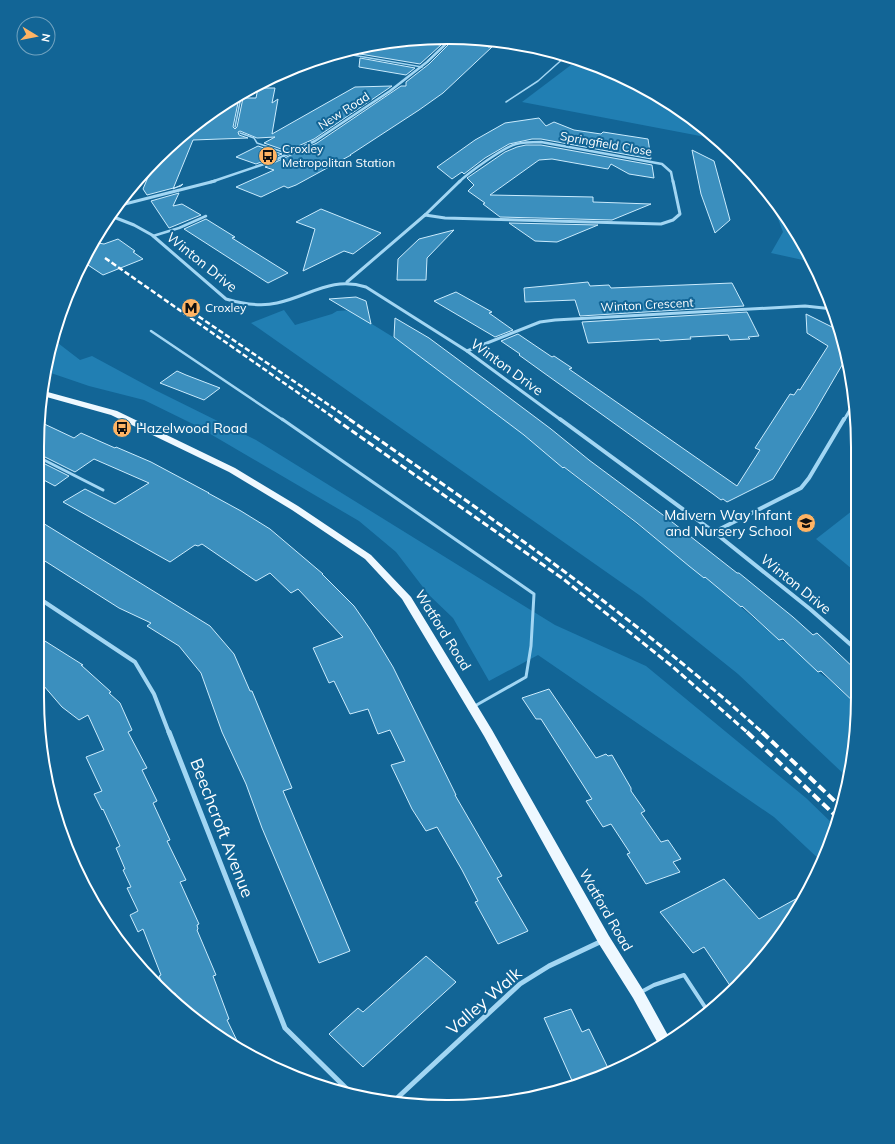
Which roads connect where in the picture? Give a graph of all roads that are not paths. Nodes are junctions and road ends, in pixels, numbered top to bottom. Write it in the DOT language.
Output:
graph roads {
  1 [pos="446,44"];
  2 [pos="355,55"];
  3 [pos="562,61"];
  4 [pos="422,67"];
  5 [pos="240,102"];
  6 [pos="506,102"];
  7 [pos="235,127"];
  8 [pos="240,134"];
  9 [pos="290,154"];
  10 [pos="126,204"];
  11 [pos="425,215"];
  12 [pos="206,216"];
  13 [pos="116,218"];
  14 [pos="153,236"];
  15 [pos="348,282"];
  16 [pos="826,308"];
  17 [pos="152,331"];
  18 [pos="467,351"];
  19 [pos="47,395"];
  20 [pos="849,411"];
  21 [pos="44,460"];
  22 [pos="103,490"];
  23 [pos="714,532"];
  24 [pos="44,602"];
  25 [pos="851,645"];
  26 [pos="473,707"];
  27 [pos="604,940"];
  28 [pos="638,994"];
  29 [pos="705,1007"];
  30 [pos="662,1038"];
  31 [pos="344,1086"];
  32 [pos="398,1097"];
  1 -- 4 [label="street, New Road"];
  2 -- 4 [label="lane"];
  3 -- 6 [label="lane"];
  4 -- 9 [label="street, New Road"];
  5 -- 7 [label="lane"];
  8 -- 9 [label="lane"];
  9 -- 10 [label="street, New Road"];
  11 -- 11 [label="street, Springfield Close"];
  11 -- 15 [label="street, Springfield Close"];
  12 -- 14 [label="lane"];
  13 -- 14 [label="street, Winton Drive"];
  14 -- 15 [label="street, Winton Drive"];
  15 -- 18 [label="street, Winton Drive"];
  16 -- 18 [label="street, Winton Crescent"];
  17 -- 26 [label="lane"];
  18 -- 23 [label="street, Winton Drive"];
  19 -- 26 [label="main road, Watford Road"];
  20 -- 23 [label="street"];
  21 -- 22 [label="lane"];
  23 -- 25 [label="street, Winton Drive"];
  24 -- 31 [label="street, Beechcroft Avenue"];
  26 -- 27 [label="main road, Watford Road"];
  27 -- 28 [label="main road, Watford Road"];
  27 -- 32 [label="street, Valley Walk"];
  28 -- 29 [label="lane"];
  28 -- 30 [label="main road, Watford Road"];
}
